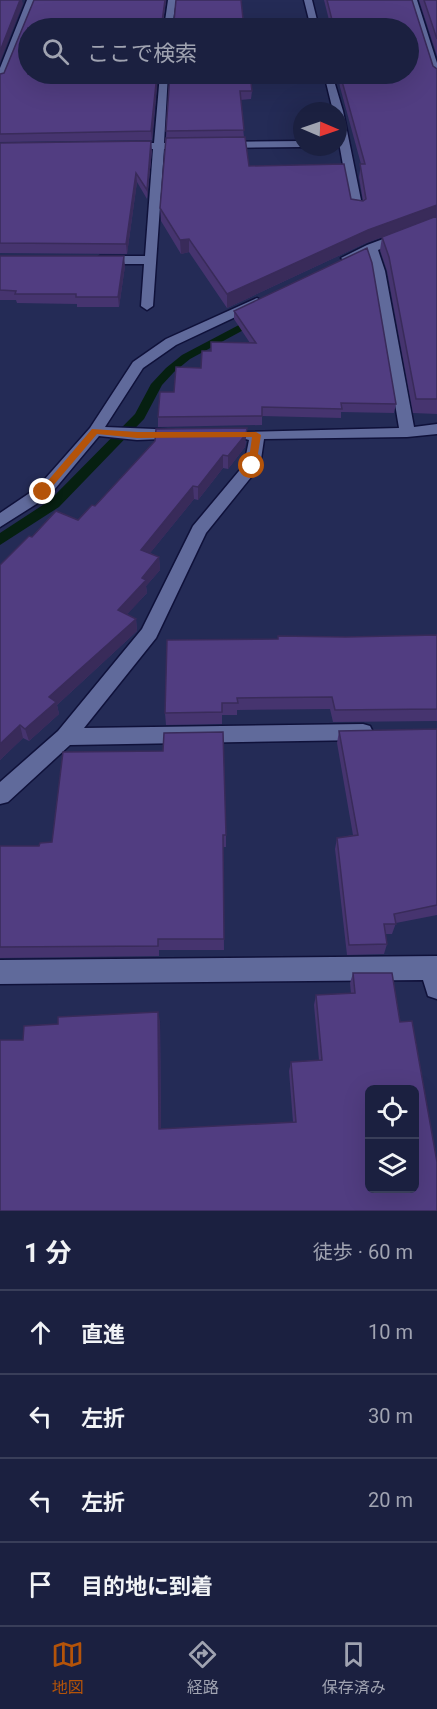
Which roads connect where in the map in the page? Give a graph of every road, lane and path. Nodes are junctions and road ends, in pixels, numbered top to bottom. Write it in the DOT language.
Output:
graph roads {
  1 [pos="18,0"];
  2 [pos="29,0"];
  3 [pos="172,0"];
  4 [pos="308,0"];
  5 [pos="412,0"];
  6 [pos="21,18"];
  7 [pos="169,18"];
  8 [pos="312,18"];
  9 [pos="418,18"];
  10 [pos="419,21"];
  11 [pos="18,24"];
  12 [pos="5,53"];
  13 [pos="437,76"];
  14 [pos="0,79"];
  15 [pos="163,84"];
  16 [pos="331,84"];
  17 [pos="335,102"];
  18 [pos="293,144"];
  19 [pos="114,146"];
  20 [pos="160,146"];
  21 [pos="196,146"];
  22 [pos="207,146"];
  23 [pos="345,156"];
  24 [pos="357,210"];
  25 [pos="437,222"];
  26 [pos="371,247"];
  27 [pos="92,260"];
  28 [pos="150,260"];
  29 [pos="340,262"];
  30 [pos="267,297"];
  31 [pos="147,306"];
  32 [pos="437,429"];
  33 [pos="95,431"];
  34 [pos="407,432"];
  35 [pos="197,435"];
  36 [pos="233,435"];
  37 [pos="256,435"];
  38 [pos="0,521"];
  39 [pos="377,732"];
  40 [pos="65,737"];
  41 [pos="0,795"];
  42 [pos="0,972"];
  43 [pos="436,974"];
  1 -- 2 [label="street"];
  2 -- 6 [label="street"];
  3 -- 7 [label="street"];
  4 -- 8 [label="street"];
  5 -- 9 [label="street"];
  10 -- 13 [label="street"];
  11 -- 12 [label="street"];
  12 -- 14 [label="street"];
  15 -- 20 [label="street"];
  16 -- 17 [label="street"];
  18 -- 22 [label="street"];
  19 -- 20 [label="street"];
  20 -- 21 [label="street"];
  20 -- 28 [label="street"];
  23 -- 24 [label="street"];
  25 -- 26 [label="street"];
  26 -- 29 [label="street"];
  26 -- 34 [label="street"];
  27 -- 28 [label="street"];
  28 -- 31 [label="street"];
  30 -- 33 [label="street"];
  32 -- 34 [label="street"];
  33 -- 35 [label="street"];
  33 -- 38 [label="street"];
  34 -- 37 [label="street"];
  36 -- 37 [label="street"];
  37 -- 40 [label="street"];
  39 -- 40 [label="street"];
  40 -- 41 [label="street"];
  42 -- 43 [label="street"];
}
